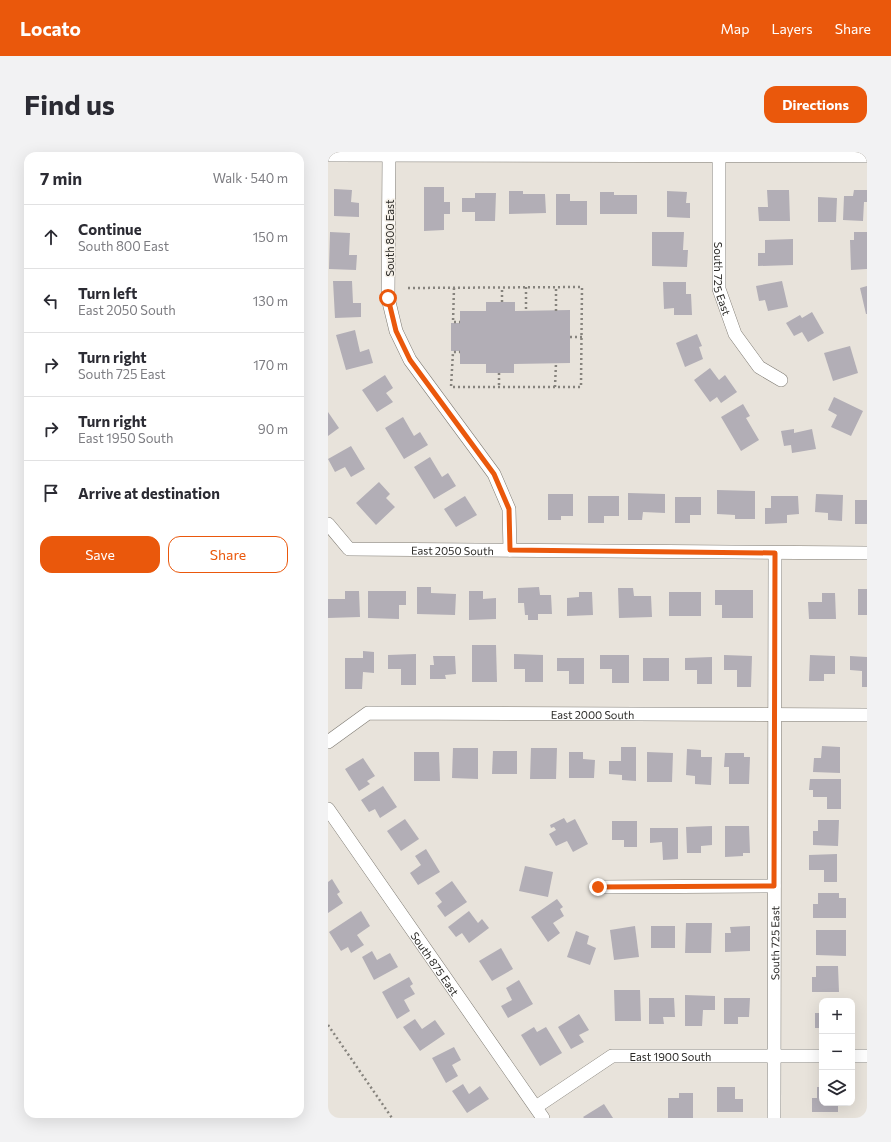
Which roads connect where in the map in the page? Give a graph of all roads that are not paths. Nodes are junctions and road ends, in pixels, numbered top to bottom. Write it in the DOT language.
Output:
graph roads {
  1 [pos="328,155"];
  2 [pos="389,155"];
  3 [pos="719,156"];
  4 [pos="867,156"];
  5 [pos="781,380"];
  6 [pos="328,524"];
  7 [pos="510,550"];
  8 [pos="775,553"];
  9 [pos="867,553"];
  10 [pos="774,714"];
  11 [pos="867,715"];
  12 [pos="328,742"];
  13 [pos="328,809"];
  14 [pos="774,886"];
  15 [pos="598,887"];
  16 [pos="774,1056"];
  17 [pos="819,1056"];
  18 [pos="855,1056"];
  19 [pos="867,1056"];
  20 [pos="539,1113"];
  21 [pos="774,1118"];
  1 -- 2 [label="street"];
  2 -- 3 [label="street"];
  2 -- 7 [label="street, South 800 East"];
  3 -- 4 [label="street"];
  3 -- 5 [label="street, South 725 East"];
  6 -- 7 [label="street, East 2050 South"];
  7 -- 8 [label="street, East 2050 South"];
  8 -- 9 [label="street, East 2050 South"];
  8 -- 10 [label="street, South 725 East"];
  10 -- 11 [label="street, East 2000 South"];
  10 -- 12 [label="street, East 2000 South"];
  10 -- 14 [label="street, South 725 East"];
  13 -- 20 [label="street, South 875 East"];
  14 -- 15 [label="street"];
  14 -- 16 [label="street, South 725 East"];
  16 -- 17 [label="street, East 1900 South"];
  16 -- 20 [label="street, East 1900 South"];
  16 -- 21 [label="street, South 725 East"];
  18 -- 19 [label="street"];
}
